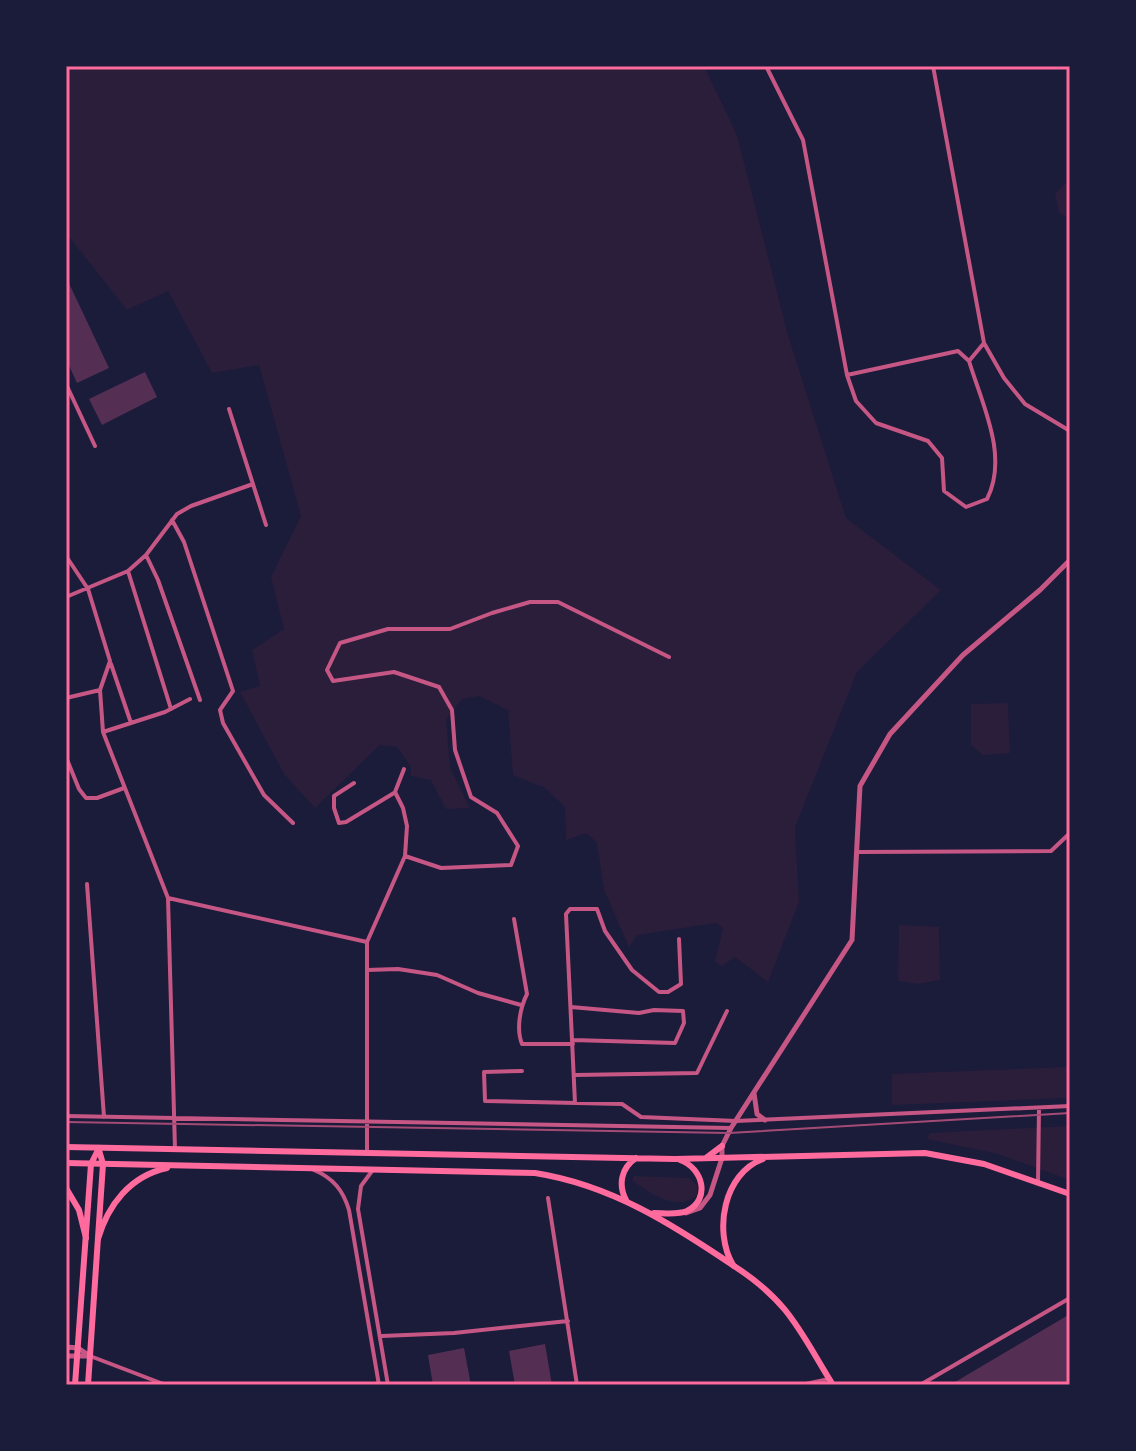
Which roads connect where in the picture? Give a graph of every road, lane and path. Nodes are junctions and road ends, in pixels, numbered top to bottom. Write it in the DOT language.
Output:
graph roads {
  1 [pos="766,66"];
  2 [pos="933,66"];
  3 [pos="984,343"];
  4 [pos="969,361"];
  5 [pos="847,375"];
  6 [pos="66,384"];
  7 [pos="229,409"];
  8 [pos="1070,431"];
  9 [pos="95,446"];
  10 [pos="253,484"];
  11 [pos="172,520"];
  12 [pos="266,525"];
  13 [pos="146,555"];
  14 [pos="66,556"];
  15 [pos="1070,560"];
  16 [pos="128,571"];
  17 [pos="88,589"];
  18 [pos="66,597"];
  19 [pos="669,657"];
  20 [pos="110,661"];
  21 [pos="100,690"];
  22 [pos="66,698"];
  23 [pos="190,699"];
  24 [pos="200,700"];
  25 [pos="171,709"];
  26 [pos="131,723"];
  27 [pos="103,732"];
  28 [pos="66,757"];
  29 [pos="404,769"];
  30 [pos="354,783"];
  31 [pos="125,787"];
  32 [pos="395,792"];
  33 [pos="293,823"];
  34 [pos="1070,833"];
  35 [pos="858,852"];
  36 [pos="405,856"];
  37 [pos="87,884"];
  38 [pos="168,898"];
  39 [pos="514,919"];
  40 [pos="679,939"];
  41 [pos="367,942"];
  42 [pos="367,970"];
  43 [pos="521,1005"];
  44 [pos="571,1007"];
  45 [pos="727,1011"];
  46 [pos="573,1042"];
  47 [pos="522,1071"];
  48 [pos="575,1075"];
  49 [pos="754,1092"];
  50 [pos="575,1103"];
  51 [pos="1070,1106"];
  52 [pos="1039,1108"];
  53 [pos="66,1116"];
  54 [pos="104,1117"];
  55 [pos="174,1118"];
  56 [pos="765,1120"];
  57 [pos="736,1121"];
  58 [pos="367,1122"];
  59 [pos="731,1128"];
  60 [pos="722,1146"];
  61 [pos="66,1147"];
  62 [pos="99,1148"];
  63 [pos="175,1149"];
  64 [pos="367,1153"];
  65 [pos="770,1156"];
  66 [pos="636,1158"];
  67 [pos="706,1158"];
  68 [pos="722,1158"];
  69 [pos="675,1159"];
  70 [pos="66,1163"];
  71 [pos="91,1164"];
  72 [pos="103,1164"];
  73 [pos="177,1166"];
  74 [pos="312,1169"];
  75 [pos="372,1171"];
  76 [pos="1038,1182"];
  77 [pos="66,1188"];
  78 [pos="1070,1194"];
  79 [pos="548,1198"];
  80 [pos="626,1200"];
  81 [pos="650,1212"];
  82 [pos="684,1213"];
  83 [pos="86,1238"];
  84 [pos="98,1239"];
  85 [pos="734,1266"];
  86 [pos="1070,1298"];
  87 [pos="568,1321"];
  88 [pos="382,1336"];
  89 [pos="66,1347"];
  90 [pos="78,1348"];
  91 [pos="66,1356"];
  92 [pos="90,1356"];
  93 [pos="77,1357"];
  94 [pos="831,1382"];
  95 [pos="75,1385"];
  96 [pos="88,1385"];
  97 [pos="166,1385"];
  98 [pos="379,1385"];
  99 [pos="388,1385"];
  100 [pos="577,1385"];
  101 [pos="801,1385"];
  102 [pos="920,1385"];
  1 -- 5 [label="street"];
  2 -- 3 [label="street"];
  3 -- 4 [label="street"];
  3 -- 8 [label="street"];
  4 -- 5 [label="street"];
  4 -- 5 [label="street"];
  6 -- 9 [label="street"];
  7 -- 10 [label="street"];
  10 -- 11 [label="street"];
  10 -- 12 [label="street"];
  11 -- 13 [label="street"];
  11 -- 33 [label="street"];
  13 -- 16 [label="street"];
  13 -- 24 [label="street"];
  14 -- 17 [label="street"];
  15 -- 35 [label="street"];
  16 -- 17 [label="street"];
  16 -- 25 [label="street"];
  17 -- 18 [label="street"];
  17 -- 20 [label="street"];
  19 -- 36 [label="street"];
  20 -- 21 [label="street"];
  20 -- 26 [label="street"];
  21 -- 22 [label="street"];
  21 -- 27 [label="street"];
  23 -- 25 [label="street"];
  25 -- 26 [label="street"];
  26 -- 27 [label="street"];
  27 -- 31 [label="street"];
  28 -- 31 [label="street"];
  29 -- 32 [label="street"];
  30 -- 32 [label="street"];
  31 -- 38 [label="street"];
  32 -- 36 [label="street"];
  34 -- 35 [label="street"];
  35 -- 49 [label="street"];
  36 -- 41 [label="street"];
  37 -- 54 [label="street"];
  38 -- 41 [label="street"];
  38 -- 55 [label="street"];
  39 -- 43 [label="street"];
  40 -- 44 [label="street"];
  41 -- 42 [label="street"];
  42 -- 43 [label="street"];
  42 -- 58 [label="street"];
  43 -- 46 [label="street"];
  44 -- 46 [label="street"];
  44 -- 46 [label="street"];
  45 -- 48 [label="street"];
  46 -- 48 [label="street"];
  47 -- 50 [label="street"];
  48 -- 50 [label="street"];
  49 -- 56 [label="street"];
  49 -- 57 [label="street"];
  50 -- 57 [label="street"];
  51 -- 52 [label="street"];
  52 -- 56 [label="street"];
  52 -- 76 [label="street"];
  53 -- 54 [label="street"];
  54 -- 55 [label="street"];
  55 -- 58 [label="street"];
  55 -- 63 [label="street"];
  56 -- 57 [label="street"];
  57 -- 59 [label="street"];
  58 -- 59 [label="street"];
  58 -- 64 [label="street"];
  59 -- 60 [label="street"];
  60 -- 67 [label="main road"];
  60 -- 68 [label="street"];
  61 -- 62 [label="main road"];
  62 -- 63 [label="main road"];
  62 -- 71 [label="main road"];
  62 -- 72 [label="main road"];
  63 -- 64 [label="main road"];
  64 -- 66 [label="main road"];
  65 -- 68 [label="main road"];
  65 -- 76 [label="main road"];
  65 -- 85 [label="main road"];
  66 -- 69 [label="main road"];
  66 -- 80 [label="main road"];
  67 -- 68 [label="main road"];
  67 -- 69 [label="main road"];
  68 -- 82 [label="street"];
  69 -- 82 [label="main road"];
  70 -- 71 [label="main road"];
  71 -- 72 [label="main road"];
  71 -- 83 [label="main road"];
  72 -- 73 [label="main road"];
  72 -- 84 [label="main road"];
  73 -- 74 [label="main road"];
  73 -- 84 [label="main road"];
  74 -- 75 [label="main road"];
  74 -- 98 [label="street"];
  75 -- 80 [label="main road"];
  75 -- 99 [label="street"];
  76 -- 78 [label="main road"];
  77 -- 83 [label="main road"];
  79 -- 87 [label="street"];
  80 -- 81 [label="main road"];
  81 -- 82 [label="main road"];
  81 -- 85 [label="main road"];
  83 -- 90 [label="main road"];
  84 -- 92 [label="main road"];
  85 -- 94 [label="main road"];
  86 -- 102 [label="street"];
  87 -- 88 [label="street"];
  87 -- 100 [label="street"];
  89 -- 90 [label="street"];
  90 -- 92 [label="street"];
  90 -- 93 [label="main road"];
  91 -- 93 [label="street"];
  92 -- 93 [label="street"];
  92 -- 96 [label="main road"];
  92 -- 97 [label="street"];
  93 -- 95 [label="main road"];
  94 -- 101 [label="street"];
}
